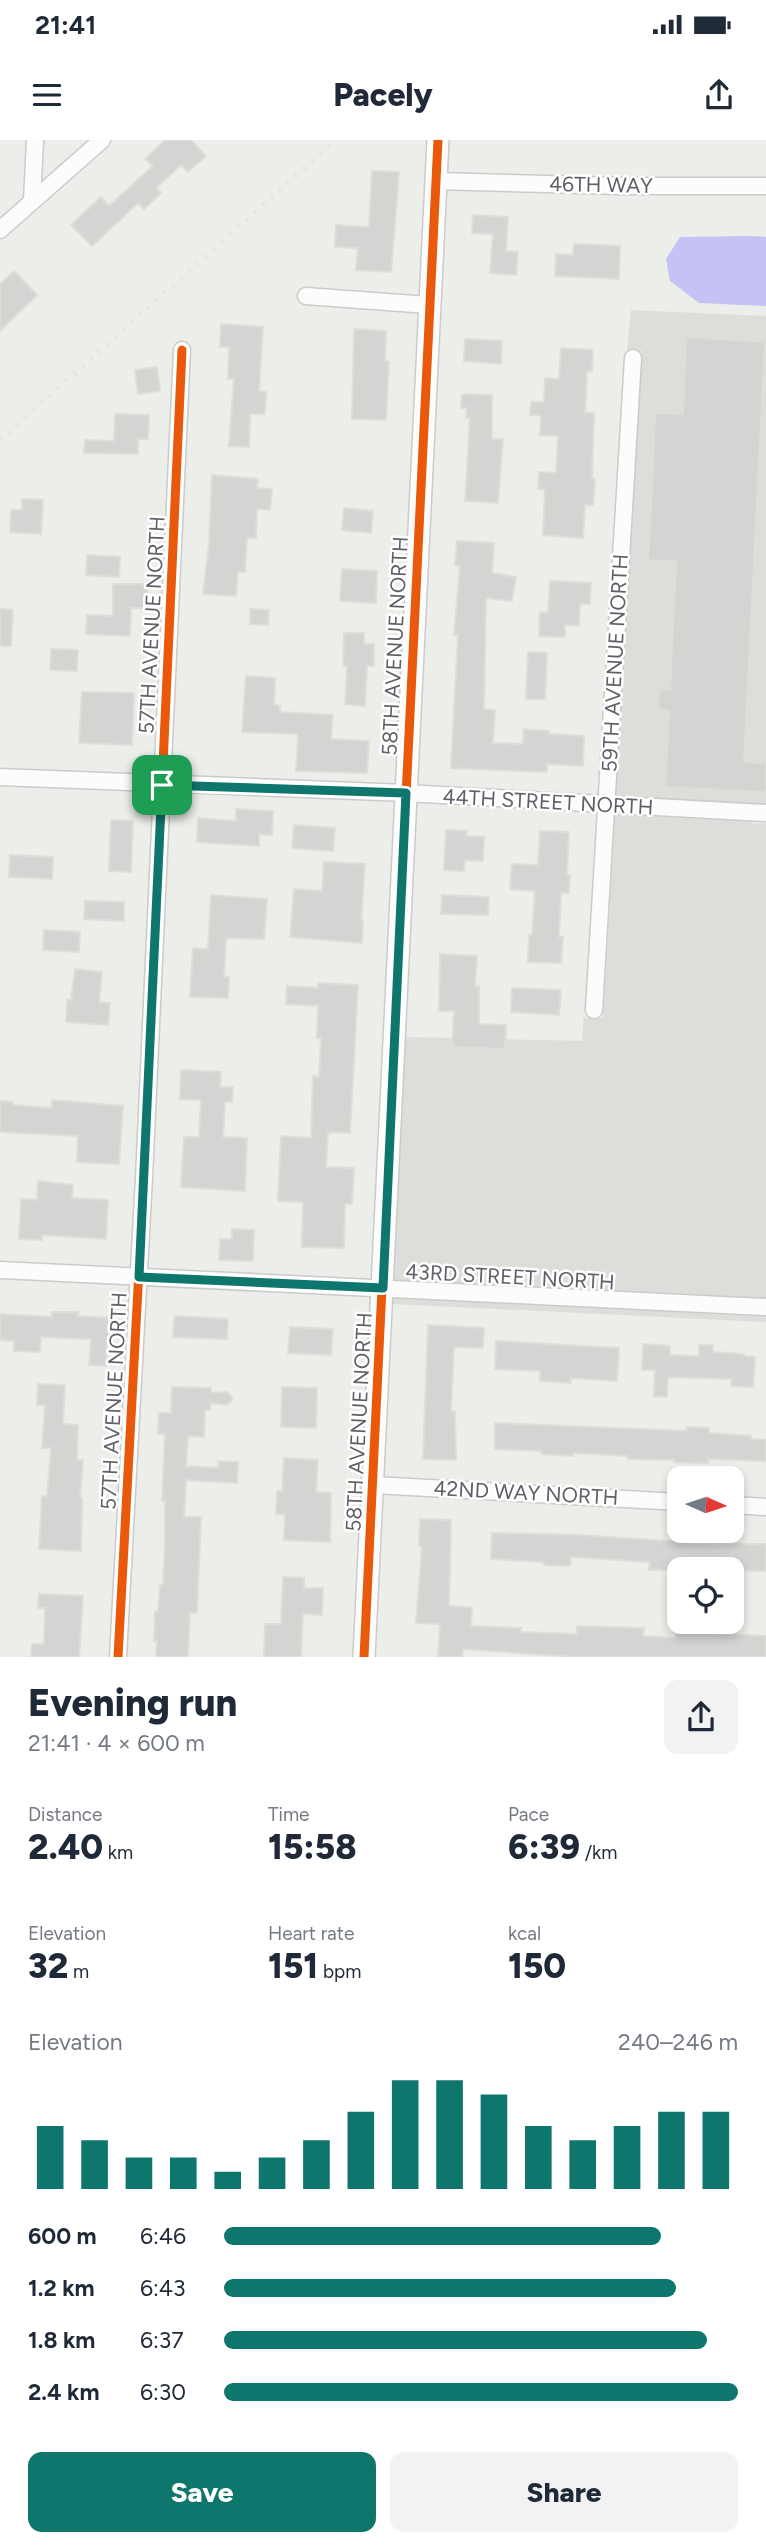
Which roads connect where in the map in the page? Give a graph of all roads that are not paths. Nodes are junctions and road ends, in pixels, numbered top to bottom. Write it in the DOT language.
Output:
graph roads {
  1 [pos="34,140"];
  2 [pos="102,140"];
  3 [pos="438,140"];
  4 [pos="435,181"];
  5 [pos="766,186"];
  6 [pos="32,201"];
  7 [pos="0,230"];
  8 [pos="306,296"];
  9 [pos="429,304"];
  10 [pos="182,350"];
  11 [pos="633,358"];
  12 [pos="0,777"];
  13 [pos="162,785"];
  14 [pos="406,793"];
  15 [pos="606,805"];
  16 [pos="763,813"];
  17 [pos="594,1010"];
  18 [pos="0,1270"];
  19 [pos="139,1277"];
  20 [pos="383,1288"];
  21 [pos="766,1307"];
  22 [pos="374,1485"];
  23 [pos="667,1501"];
  24 [pos="744,1506"];
  25 [pos="766,1507"];
  26 [pos="118,1657"];
  27 [pos="365,1657"];
  1 -- 6 [label="street"];
  2 -- 6 [label="street"];
  3 -- 4 [label="street, 58TH AVENUE NORTH"];
  4 -- 5 [label="street, 46TH WAY"];
  4 -- 9 [label="street, 58TH AVENUE NORTH"];
  6 -- 7 [label="street"];
  8 -- 9 [label="street"];
  9 -- 14 [label="street, 58TH AVENUE NORTH"];
  10 -- 13 [label="street, 57TH AVENUE NORTH"];
  11 -- 15 [label="street, 59TH AVENUE NORTH"];
  12 -- 13 [label="street, 44TH STREET NORTH"];
  13 -- 14 [label="street, 44TH STREET NORTH"];
  13 -- 19 [label="street, 57TH AVENUE NORTH"];
  14 -- 15 [label="street, 44TH STREET NORTH"];
  14 -- 20 [label="street, 58TH AVENUE NORTH"];
  15 -- 16 [label="street, 44TH STREET NORTH"];
  15 -- 17 [label="street, 59TH AVENUE NORTH"];
  18 -- 19 [label="street, 43RD STREET NORTH"];
  19 -- 20 [label="street, 43RD STREET NORTH"];
  19 -- 26 [label="street, 57TH AVENUE NORTH"];
  20 -- 21 [label="street, 43RD STREET NORTH"];
  20 -- 22 [label="street, 58TH AVENUE NORTH"];
  22 -- 23 [label="street, 42ND WAY NORTH"];
  22 -- 27 [label="street, 58TH AVENUE NORTH"];
  24 -- 25 [label="street"];
}
